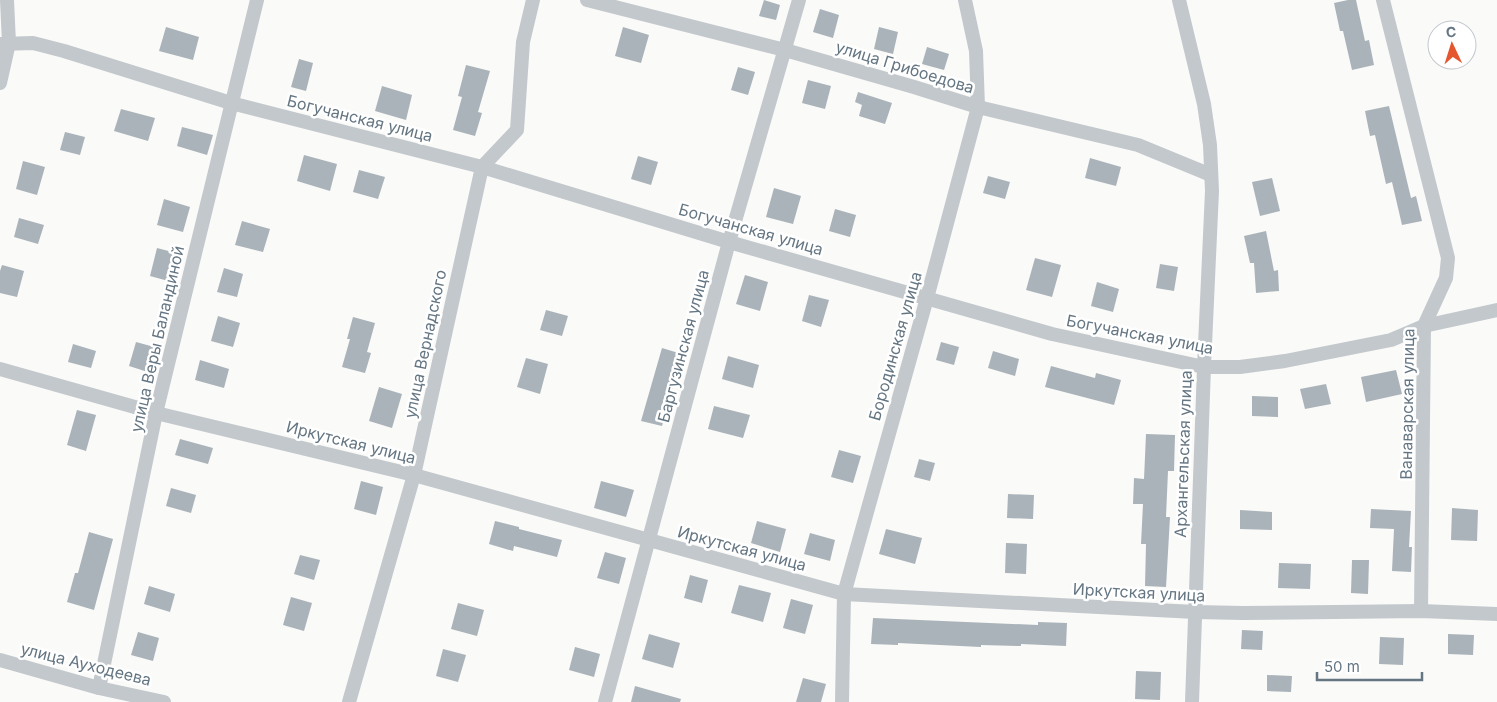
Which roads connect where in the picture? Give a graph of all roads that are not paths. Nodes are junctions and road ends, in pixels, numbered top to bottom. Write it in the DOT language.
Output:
graph roads {
  1 [pos="7,0"];
  2 [pos="256,0"];
  3 [pos="533,0"];
  4 [pos="587,0"];
  5 [pos="800,0"];
  6 [pos="965,0"];
  7 [pos="1179,0"];
  8 [pos="1383,0"];
  9 [pos="4,43"];
  10 [pos="785,50"];
  11 [pos="0,84"];
  12 [pos="231,103"];
  13 [pos="978,108"];
  14 [pos="482,167"];
  15 [pos="1211,175"];
  16 [pos="729,242"];
  17 [pos="928,298"];
  18 [pos="1497,310"];
  19 [pos="1424,326"];
  20 [pos="1204,367"];
  21 [pos="0,369"];
  22 [pos="156,413"];
  23 [pos="414,475"];
  24 [pos="649,541"];
  25 [pos="844,594"];
  26 [pos="1421,610"];
  27 [pos="1196,612"];
  28 [pos="1497,614"];
  29 [pos="0,660"];
  30 [pos="99,688"];
  31 [pos="164,702"];
  32 [pos="349,702"];
  33 [pos="605,702"];
  34 [pos="842,702"];
  35 [pos="1192,702"];
  1 -- 9 [label="street"];
  2 -- 12 [label="street, улица Веры Баландиной"];
  3 -- 14 [label="street"];
  4 -- 10 [label="street, улица Грибоедова"];
  5 -- 10 [label="street, Баргузинская улица"];
  6 -- 13 [label="street, Бородинская улица"];
  7 -- 15 [label="street, Архангельская улица"];
  8 -- 19 [label="street, Ванаварская улица"];
  9 -- 11 [label="street"];
  9 -- 12 [label="street, Богучанская улица"];
  10 -- 13 [label="street, улица Грибоедова"];
  10 -- 16 [label="street, Баргузинская улица"];
  12 -- 14 [label="street, Богучанская улица"];
  12 -- 22 [label="street, улица Веры Баландиной"];
  13 -- 15 [label="street, улица Грибоедова"];
  13 -- 17 [label="street, Бородинская улица"];
  14 -- 16 [label="street, Богучанская улица"];
  14 -- 23 [label="street, улица Вернадского"];
  15 -- 20 [label="street, Архангельская улица"];
  16 -- 17 [label="street, Богучанская улица"];
  16 -- 24 [label="street, Баргузинская улица"];
  17 -- 20 [label="street, Богучанская улица"];
  17 -- 25 [label="street, Бородинская улица"];
  18 -- 19 [label="street, Богучанская улица"];
  19 -- 20 [label="street, Богучанская улица"];
  19 -- 26 [label="street, Ванаварская улица"];
  20 -- 27 [label="street, Архангельская улица"];
  21 -- 22 [label="street, Иркутская улица"];
  22 -- 23 [label="street, Иркутская улица"];
  22 -- 30 [label="street, улица Веры Баландиной"];
  23 -- 24 [label="street, Иркутская улица"];
  23 -- 32 [label="street, улица Вернадского"];
  24 -- 25 [label="street, Иркутская улица"];
  24 -- 33 [label="street, Баргузинская улица"];
  25 -- 27 [label="street, Иркутская улица"];
  25 -- 34 [label="street, Бородинская улица"];
  26 -- 27 [label="street, Иркутская улица"];
  26 -- 28 [label="street, Иркутская улица"];
  27 -- 35 [label="street, Архангельская улица"];
  29 -- 30 [label="street, улица Ауходеева"];
  30 -- 31 [label="street, улица Ауходеева"];
}
